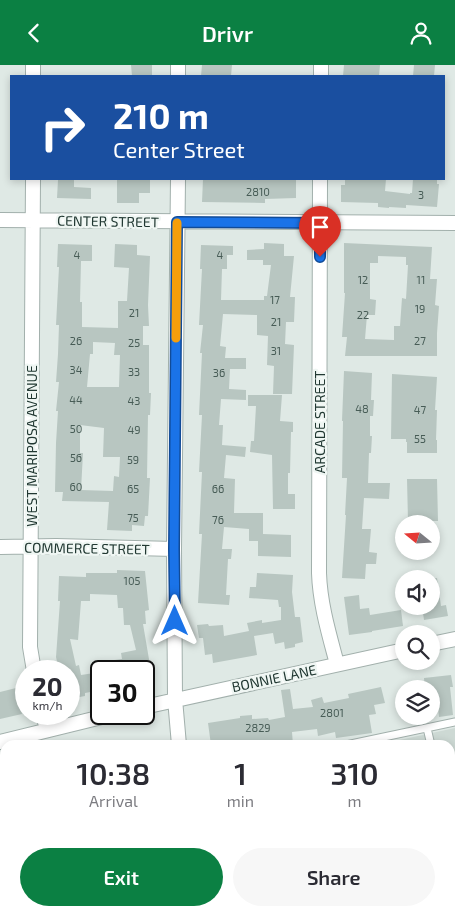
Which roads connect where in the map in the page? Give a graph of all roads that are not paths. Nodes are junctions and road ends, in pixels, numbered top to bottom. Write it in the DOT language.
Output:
graph roads {
  1 [pos="33,180"];
  2 [pos="178,180"];
  3 [pos="320,180"];
  4 [pos="0,220"];
  5 [pos="33,220"];
  6 [pos="177,222"];
  7 [pos="320,223"];
  8 [pos="455,223"];
  9 [pos="0,547"];
  10 [pos="31,547"];
  11 [pos="174,549"];
  12 [pos="455,639"];
  13 [pos="440,642"];
  14 [pos="395,652"];
  15 [pos="32,660"];
  16 [pos="336,664"];
  17 [pos="175,699"];
  18 [pos="155,704"];
  19 [pos="90,720"];
  20 [pos="455,722"];
  21 [pos="46,725"];
  22 [pos="427,728"];
  23 [pos="47,730"];
  24 [pos="8,740"];
  25 [pos="179,740"];
  26 [pos="370,740"];
  27 [pos="429,740"];
  1 -- 5 [label="street, WEST MARIPOSA AVENUE"];
  2 -- 6 [label="street"];
  3 -- 7 [label="street, ARCADE STREET"];
  4 -- 5 [label="street, CENTER STREET"];
  5 -- 6 [label="street, CENTER STREET"];
  5 -- 10 [label="street, WEST MARIPOSA AVENUE"];
  6 -- 7 [label="street, CENTER STREET"];
  6 -- 11 [label="street"];
  7 -- 8 [label="street, CENTER STREET"];
  7 -- 16 [label="street, ARCADE STREET"];
  9 -- 10 [label="street, COMMERCE STREET"];
  10 -- 11 [label="street, COMMERCE STREET"];
  10 -- 15 [label="street, WEST MARIPOSA AVENUE"];
  11 -- 17 [label="street"];
  12 -- 13 [label="street"];
  14 -- 16 [label="street, BONNIE LANE"];
  16 -- 17 [label="street, BONNIE LANE"];
  17 -- 18 [label="street, BONNIE LANE"];
  17 -- 25 [label="street"];
  19 -- 23 [label="street"];
  20 -- 22 [label="lane"];
  21 -- 23 [label="street"];
  22 -- 26 [label="lane"];
  22 -- 27 [label="lane"];
  23 -- 24 [label="street"];
}
